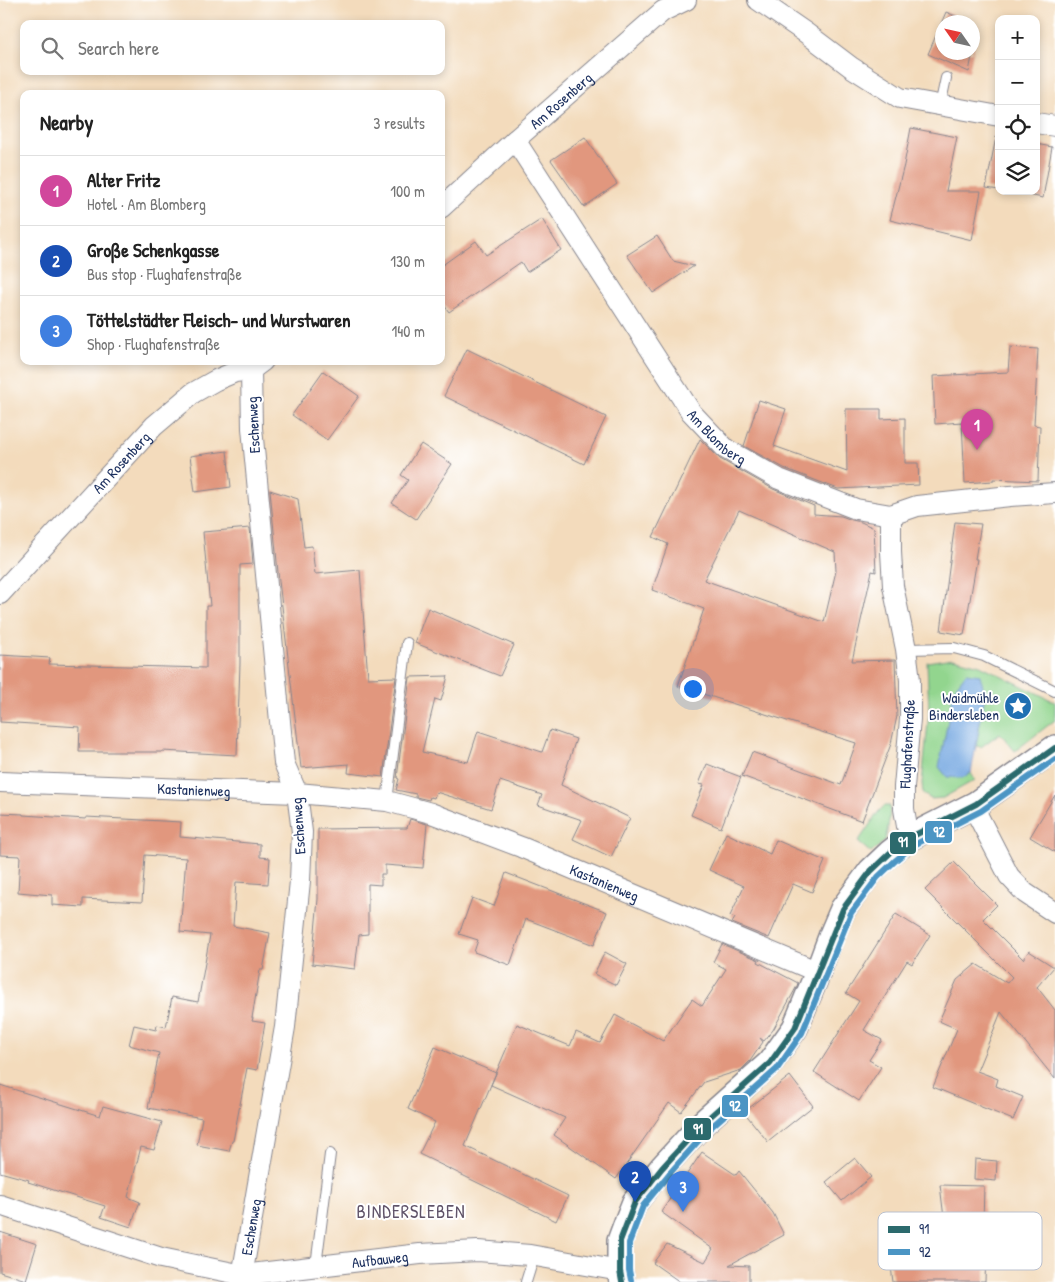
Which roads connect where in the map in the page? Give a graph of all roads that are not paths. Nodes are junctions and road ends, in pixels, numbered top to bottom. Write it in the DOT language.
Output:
graph roads {
  1 [pos="686,0"];
  2 [pos="758,0"];
  3 [pos="946,78"];
  4 [pos="940,106"];
  5 [pos="995,115"];
  6 [pos="1040,123"];
  7 [pos="1055,126"];
  8 [pos="515,140"];
  9 [pos="445,204"];
  10 [pos="257,366"];
  11 [pos="1055,493"];
  12 [pos="891,515"];
  13 [pos="0,594"];
  14 [pos="407,643"];
  15 [pos="906,650"];
  16 [pos="1055,691"];
  17 [pos="1055,748"];
  18 [pos="0,782"];
  19 [pos="297,793"];
  20 [pos="387,801"];
  21 [pos="976,804"];
  22 [pos="909,838"];
  23 [pos="1055,913"];
  24 [pos="818,972"];
  25 [pos="330,1154"];
  26 [pos="0,1205"];
  27 [pos="534,1256"];
  28 [pos="316,1266"];
  29 [pos="621,1276"];
  30 [pos="242,1278"];
  31 [pos="526,1282"];
  1 -- 8 [label="street, Am Rosenberg"];
  2 -- 4 [label="street"];
  3 -- 4 [label="lane"];
  4 -- 5 [label="street"];
  6 -- 7 [label="street"];
  8 -- 9 [label="street, Am Rosenberg"];
  8 -- 12 [label="street, Am Blomberg"];
  10 -- 13 [label="street, Am Rosenberg"];
  10 -- 19 [label="street, Eschenweg"];
  11 -- 12 [label="street, Am Blomberg"];
  12 -- 15 [label="street, Flughafenstraße"];
  14 -- 20 [label="lane"];
  15 -- 16 [label="lane"];
  15 -- 22 [label="street, Flughafenstraße"];
  17 -- 21 [label="street"];
  18 -- 19 [label="street, Kastanienweg"];
  19 -- 20 [label="street, Kastanienweg"];
  19 -- 30 [label="street, Eschenweg"];
  20 -- 24 [label="street, Kastanienweg"];
  21 -- 22 [label="street"];
  21 -- 23 [label="street"];
  22 -- 24 [label="street"];
  24 -- 29 [label="street"];
  25 -- 28 [label="lane"];
  26 -- 30 [label="street, Aufbauweg"];
  27 -- 28 [label="street, Aufbauweg"];
  27 -- 29 [label="street, Aufbauweg"];
  27 -- 31 [label="lane"];
  28 -- 30 [label="street, Aufbauweg"];
}
